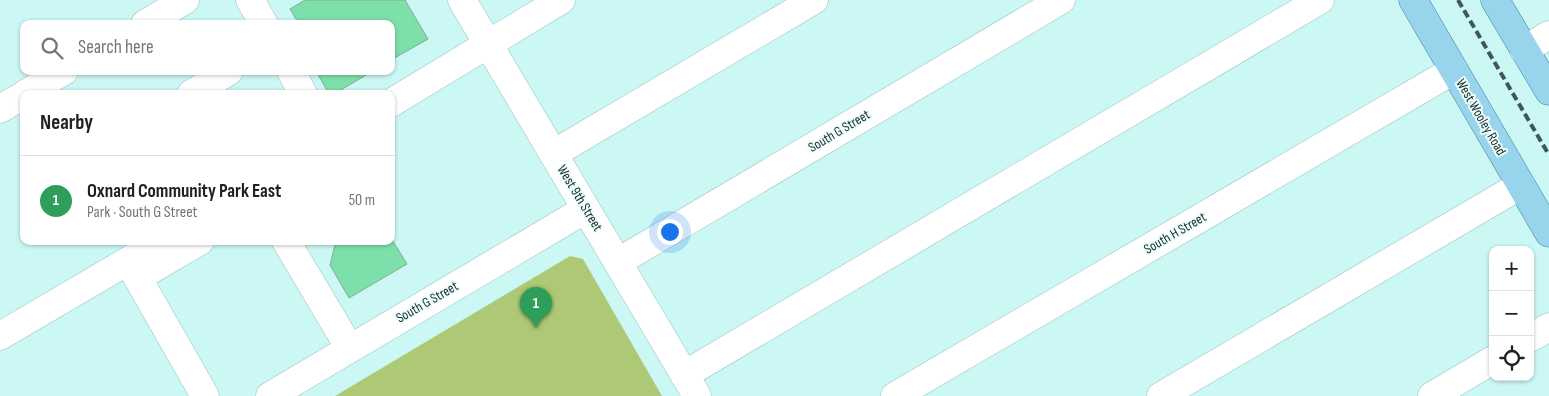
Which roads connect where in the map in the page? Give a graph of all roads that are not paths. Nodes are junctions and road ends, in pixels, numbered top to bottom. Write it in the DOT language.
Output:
graph roads {
  1 [pos="185,0"];
  2 [pos="250,0"];
  3 [pos="462,0"];
  4 [pos="561,0"];
  5 [pos="814,0"];
  6 [pos="1061,0"];
  7 [pos="1320,0"];
  8 [pos="1413,0"];
  9 [pos="1495,0"];
  10 [pos="152,20"];
  11 [pos="262,20"];
  12 [pos="1549,35"];
  13 [pos="487,44"];
  14 [pos="1524,50"];
  15 [pos="1454,70"];
  16 [pos="57,75"];
  17 [pos="222,75"];
  18 [pos="293,75"];
  19 [pos="31,90"];
  20 [pos="198,90"];
  21 [pos="302,90"];
  22 [pos="1549,91"];
  23 [pos="20,96"];
  24 [pos="395,101"];
  25 [pos="0,108"];
  26 [pos="554,154"];
  27 [pos="1521,185"];
  28 [pos="586,209"];
  29 [pos="1549,233"];
  30 [pos="158,245"];
  31 [pos="190,245"];
  32 [pos="288,245"];
  33 [pos="618,262"];
  34 [pos="132,269"];
  35 [pos="1549,327"];
  36 [pos="0,336"];
  37 [pos="1533,336"];
  38 [pos="349,347"];
  39 [pos="1489,362"];
  40 [pos="690,385"];
  41 [pos="205,396"];
  42 [pos="270,396"];
  43 [pos="895,396"];
  44 [pos="1161,396"];
  45 [pos="1432,396"];
  1 -- 10 [label="street"];
  2 -- 11 [label="street"];
  3 -- 13 [label="street, West 9th Street"];
  4 -- 13 [label="street"];
  5 -- 26 [label="street"];
  6 -- 33 [label="street, South G Street"];
  7 -- 40 [label="street"];
  8 -- 15 [label="main road, West Wooley Road"];
  9 -- 14 [label="main road"];
  12 -- 14 [label="street"];
  13 -- 24 [label="street"];
  13 -- 26 [label="street, West 9th Street"];
  14 -- 22 [label="main road"];
  15 -- 27 [label="main road, West Wooley Road"];
  15 -- 43 [label="street, South H Street"];
  16 -- 19 [label="street"];
  17 -- 20 [label="street"];
  18 -- 21 [label="street"];
  23 -- 25 [label="street"];
  26 -- 28 [label="street, West 9th Street"];
  27 -- 29 [label="main road, West Wooley Road"];
  27 -- 44 [label="street"];
  28 -- 33 [label="street, West 9th Street"];
  28 -- 38 [label="street, South G Street"];
  30 -- 34 [label="street"];
  31 -- 34 [label="street"];
  32 -- 38 [label="street"];
  33 -- 40 [label="street, West 9th Street"];
  34 -- 36 [label="street"];
  34 -- 41 [label="street"];
  35 -- 37 [label="street"];
  38 -- 42 [label="street, South G Street"];
  39 -- 45 [label="street"];
}
